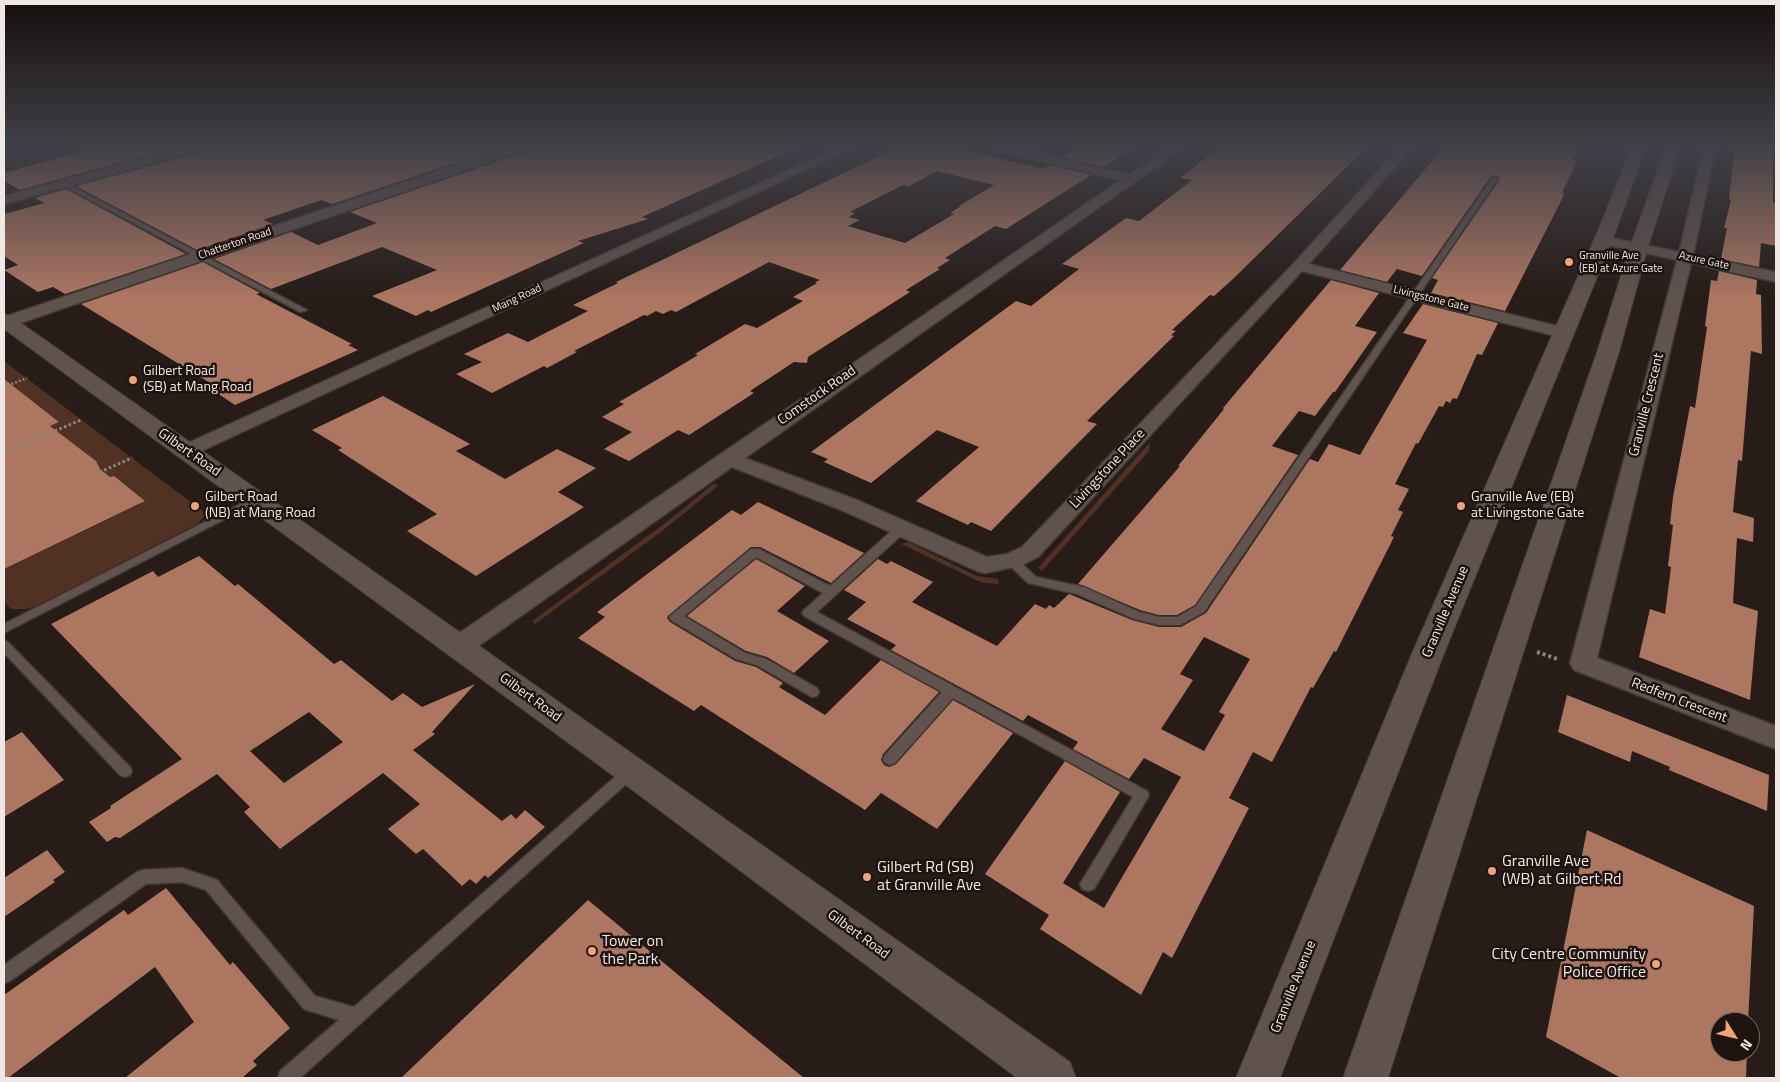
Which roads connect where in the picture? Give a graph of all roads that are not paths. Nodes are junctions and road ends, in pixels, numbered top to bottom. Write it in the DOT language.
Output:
graph roads {
  1 [pos="90,197"];
  2 [pos="372,197"];
  3 [pos="739,197"];
  4 [pos="1105,197"];
  5 [pos="1361,197"];
  6 [pos="1482,197"];
  7 [pos="1619,197"];
  8 [pos="1656,197"];
  9 [pos="1699,197"];
  10 [pos="1603,240"];
  11 [pos="1639,248"];
  12 [pos="201,256"];
  13 [pos="1685,257"];
  14 [pos="1299,266"];
  15 [pos="1776,277"];
  16 [pos="1416,296"];
  17 [pos="303,310"];
  18 [pos="5,321"];
  19 [pos="1562,333"];
  20 [pos="186,451"];
  21 [pos="728,458"];
  22 [pos="254,500"];
  23 [pos="902,528"];
  24 [pos="1012,562"];
  25 [pos="832,592"];
  26 [pos="4,629"];
  27 [pos="4,645"];
  28 [pos="458,647"];
  29 [pos="1583,663"];
  30 [pos="951,691"];
  31 [pos="812,692"];
  32 [pos="1776,738"];
  33 [pos="890,759"];
  34 [pos="631,770"];
  35 [pos="125,771"];
  36 [pos="1088,884"];
  37 [pos="4,975"];
  38 [pos="356,1016"];
  39 [pos="287,1078"];
  40 [pos="1054,1078"];
  41 [pos="1258,1078"];
  42 [pos="1365,1078"];
  1 -- 12 [label="lane"];
  2 -- 12 [label="street, Chatterton Road"];
  3 -- 20 [label="street, Mang Road"];
  4 -- 21 [label="street, Comstock Road"];
  5 -- 14 [label="street, Livingstone Place"];
  6 -- 16 [label="lane"];
  7 -- 10 [label="main road, Granville Avenue"];
  8 -- 11 [label="main road"];
  9 -- 13 [label="street, Granville Crescent"];
  10 -- 11 [label="street, Azure Gate"];
  10 -- 19 [label="main road, Granville Avenue"];
  11 -- 13 [label="street, Azure Gate"];
  11 -- 42 [label="main road"];
  12 -- 17 [label="lane"];
  12 -- 18 [label="street, Chatterton Road"];
  13 -- 15 [label="street, Azure Gate"];
  13 -- 29 [label="street, Granville Crescent"];
  14 -- 16 [label="street, Livingstone Gate"];
  14 -- 24 [label="street, Livingstone Place"];
  16 -- 19 [label="street, Livingstone Gate"];
  16 -- 24 [label="lane"];
  18 -- 20 [label="main road, Gilbert Road"];
  19 -- 41 [label="main road, Granville Avenue"];
  20 -- 22 [label="main road, Gilbert Road"];
  21 -- 23 [label="street, Livingstone Place"];
  21 -- 28 [label="street, Comstock Road"];
  22 -- 26 [label="lane"];
  22 -- 28 [label="main road, Gilbert Road"];
  23 -- 24 [label="street, Livingstone Place"];
  23 -- 25 [label="lane"];
  25 -- 30 [label="lane"];
  25 -- 31 [label="lane"];
  27 -- 35 [label="lane"];
  28 -- 34 [label="main road, Gilbert Road"];
  29 -- 32 [label="street, Redfern Crescent"];
  30 -- 33 [label="lane"];
  30 -- 36 [label="lane"];
  34 -- 38 [label="lane"];
  34 -- 40 [label="main road, Gilbert Road"];
  37 -- 38 [label="lane"];
  38 -- 39 [label="lane"];
}
